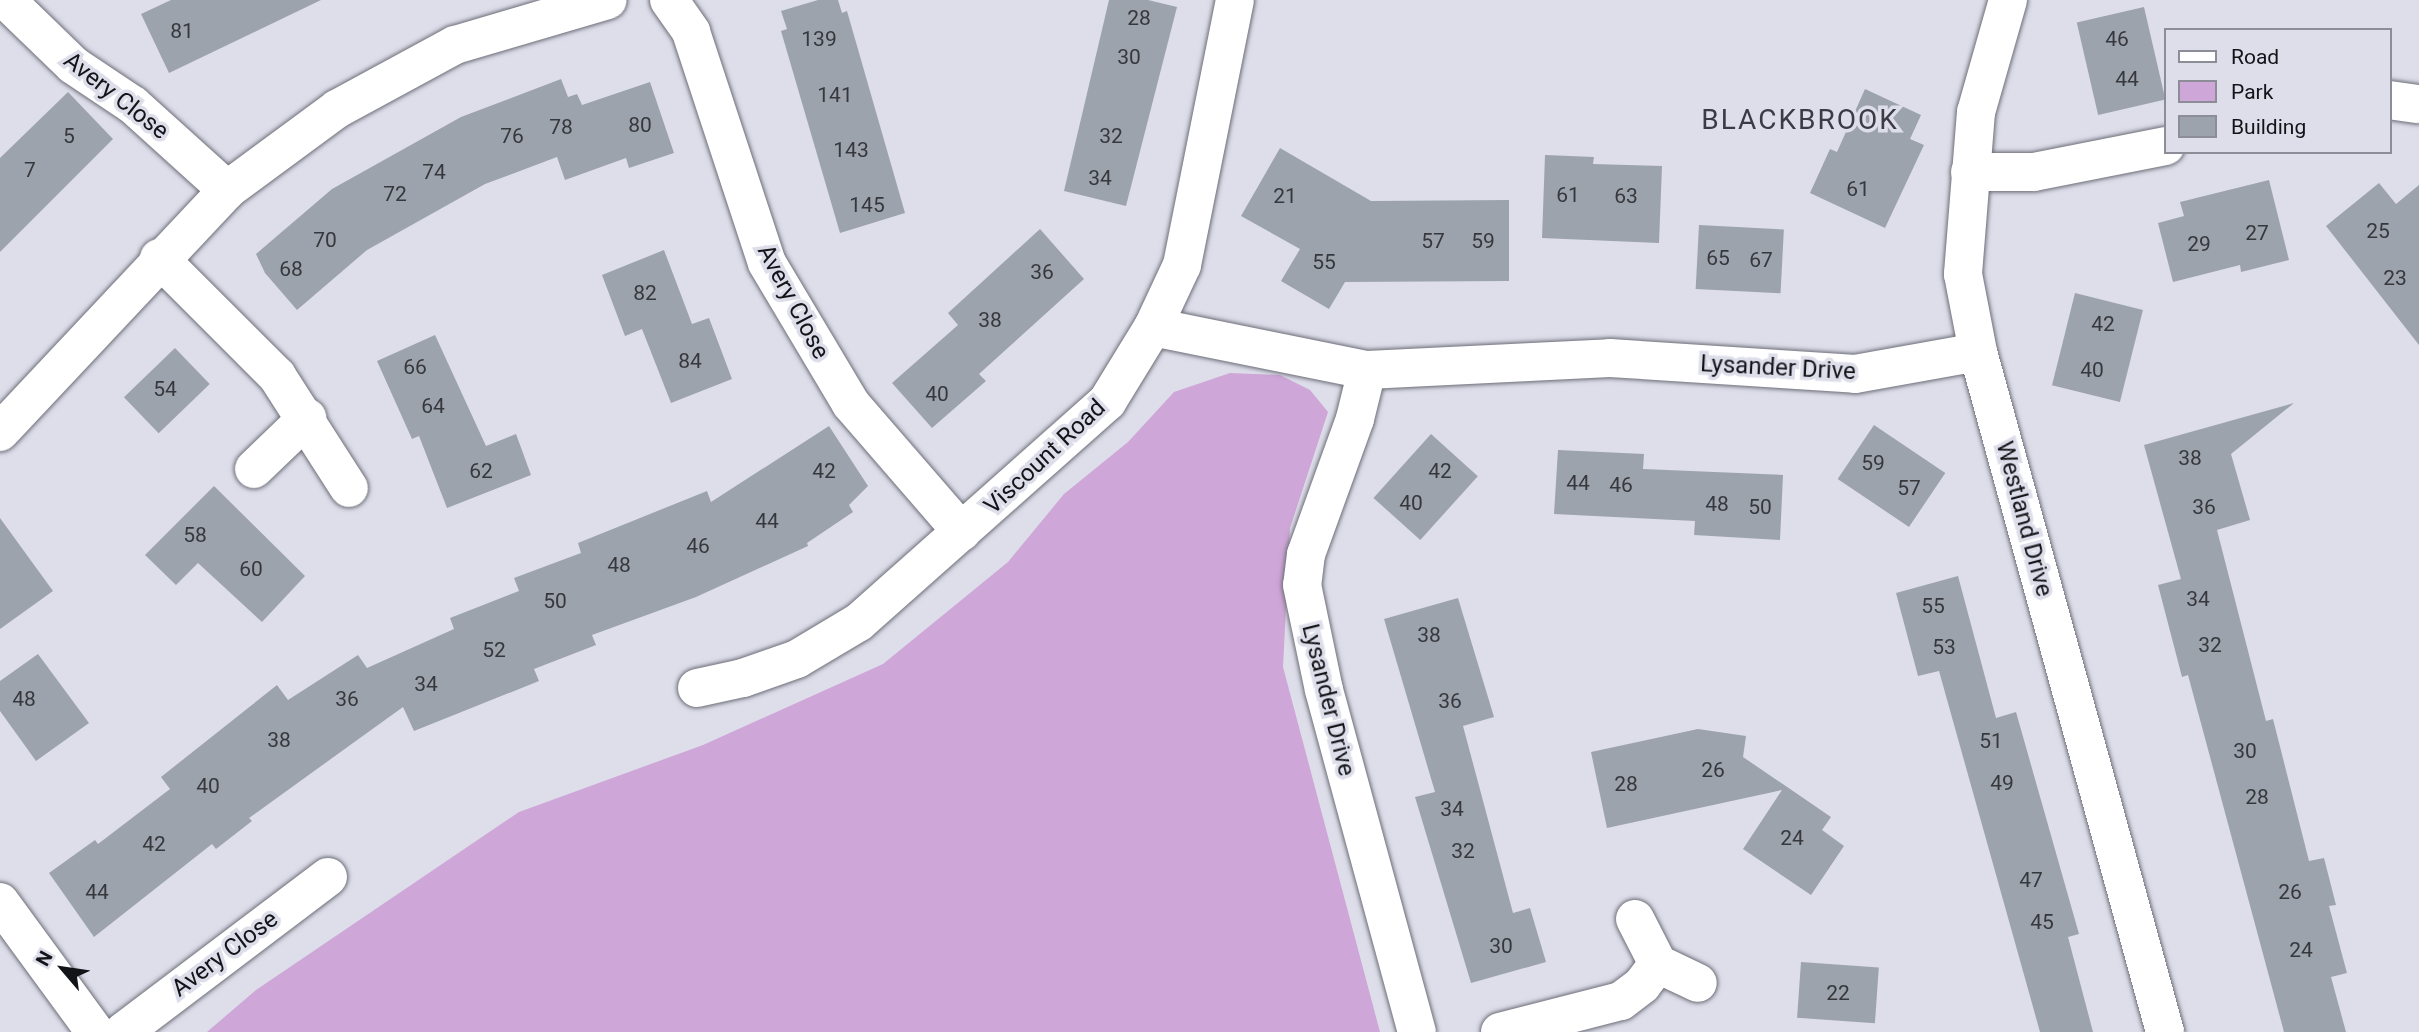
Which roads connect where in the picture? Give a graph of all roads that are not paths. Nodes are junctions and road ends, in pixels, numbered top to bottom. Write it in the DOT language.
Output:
graph roads {
  1 [pos="6,0"];
  2 [pos="608,0"];
  3 [pos="669,0"];
  4 [pos="1235,0"];
  5 [pos="2008,0"];
  6 [pos="2391,100"];
  7 [pos="2419,104"];
  8 [pos="2164,146"];
  9 [pos="1970,172"];
  10 [pos="227,190"];
  11 [pos="159,258"];
  12 [pos="1153,327"];
  13 [pos="1978,352"];
  14 [pos="1367,370"];
  15 [pos="307,418"];
  16 [pos="0,432"];
  17 [pos="254,469"];
  18 [pos="349,488"];
  19 [pos="962,532"];
  20 [pos="697,688"];
  21 [pos="328,877"];
  22 [pos="0,902"];
  23 [pos="1635,919"];
  24 [pos="1658,964"];
  25 [pos="1698,982"];
  26 [pos="94,1032"];
  27 [pos="123,1032"];
  28 [pos="1417,1032"];
  29 [pos="1500,1032"];
  30 [pos="2165,1032"];
  1 -- 10 [label="street, Avery Close"];
  2 -- 10 [label="street"];
  3 -- 19 [label="street, Avery Close"];
  4 -- 12 [label="street, Viscount Road"];
  5 -- 9 [label="street, Westland Drive"];
  6 -- 7 [label="street"];
  8 -- 9 [label="street"];
  9 -- 13 [label="street, Westland Drive"];
  10 -- 11 [label="street"];
  11 -- 15 [label="street"];
  11 -- 16 [label="street"];
  12 -- 14 [label="street, Lysander Drive"];
  12 -- 19 [label="street, Viscount Road"];
  13 -- 14 [label="street, Lysander Drive"];
  13 -- 30 [label="street, Westland Drive"];
  14 -- 28 [label="street, Lysander Drive"];
  15 -- 17 [label="street"];
  15 -- 18 [label="street"];
  19 -- 20 [label="street, Viscount Road"];
  21 -- 27 [label="street, Avery Close"];
  22 -- 26 [label="street"];
  23 -- 24 [label="street"];
  24 -- 25 [label="street"];
  24 -- 29 [label="street"];
}
